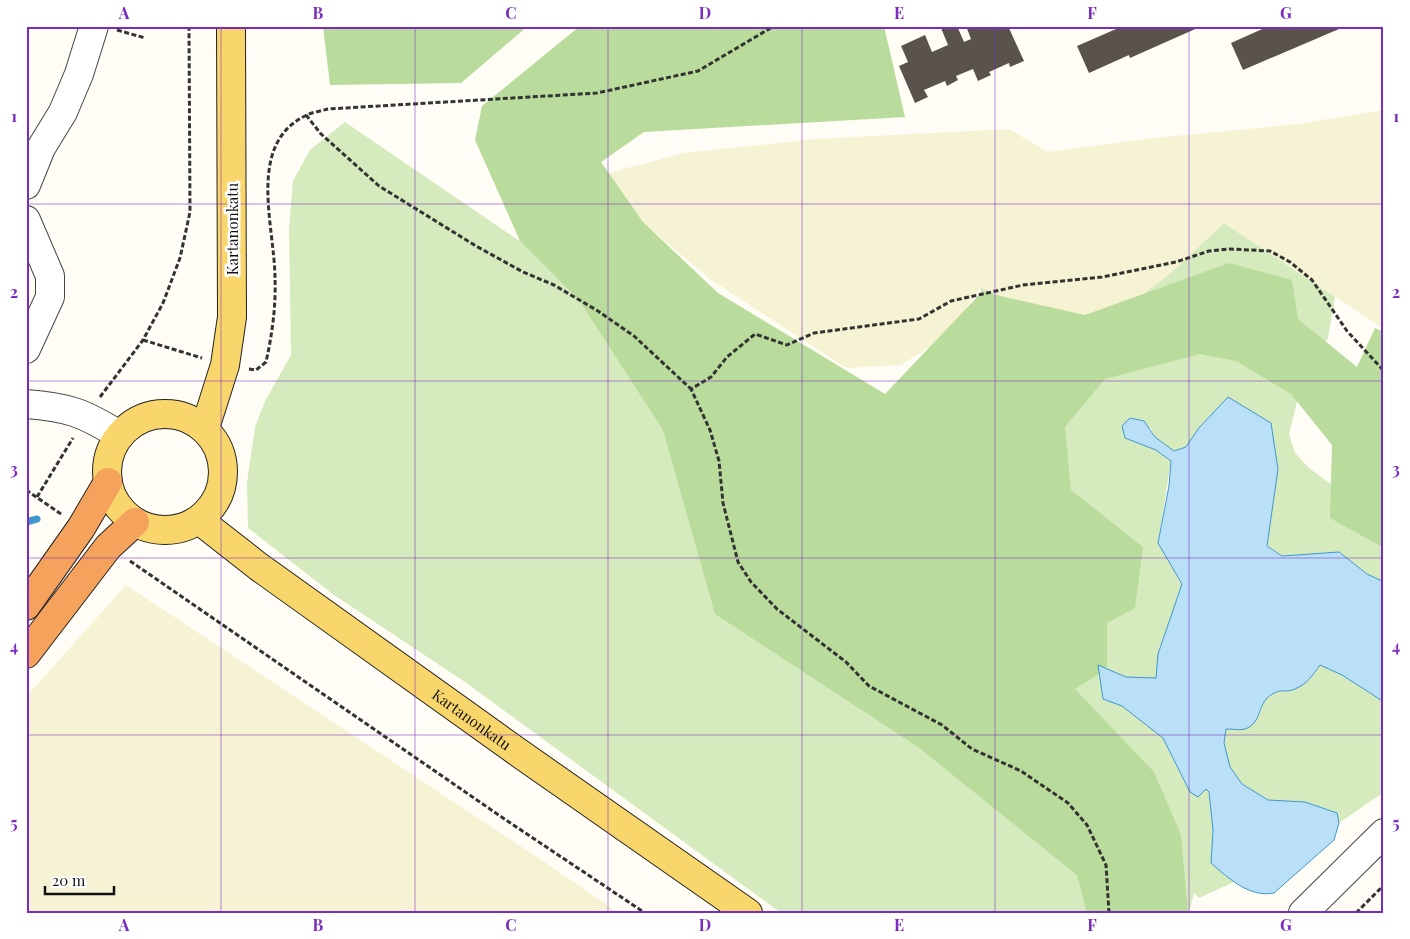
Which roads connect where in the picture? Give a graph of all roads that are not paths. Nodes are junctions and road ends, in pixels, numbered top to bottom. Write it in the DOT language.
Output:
graph roads {
  1 [pos="231,26"];
  2 [pos="103,27"];
  3 [pos="26,185"];
  4 [pos="26,220"];
  5 [pos="26,349"];
  6 [pos="26,404"];
  7 [pos="205,428"];
  8 [pos="120,435"];
  9 [pos="108,482"];
  10 [pos="199,520"];
  11 [pos="135,522"];
  12 [pos="26,606"];
  13 [pos="26,654"];
  14 [pos="1384,833"];
  15 [pos="748,913"];
  16 [pos="1303,913"];
  1 -- 7 [label="main road, Kartanonkatu"];
  2 -- 3 [label="street"];
  4 -- 5 [label="street"];
  6 -- 8 [label="street"];
  7 -- 8 [label="main road"];
  7 -- 10 [label="main road"];
  8 -- 9 [label="main road"];
  9 -- 11 [label="main road"];
  9 -- 12 [label="highway"];
  10 -- 11 [label="main road"];
  10 -- 15 [label="main road, Kartanonkatu"];
  11 -- 13 [label="highway"];
  14 -- 16 [label="street"];
}
